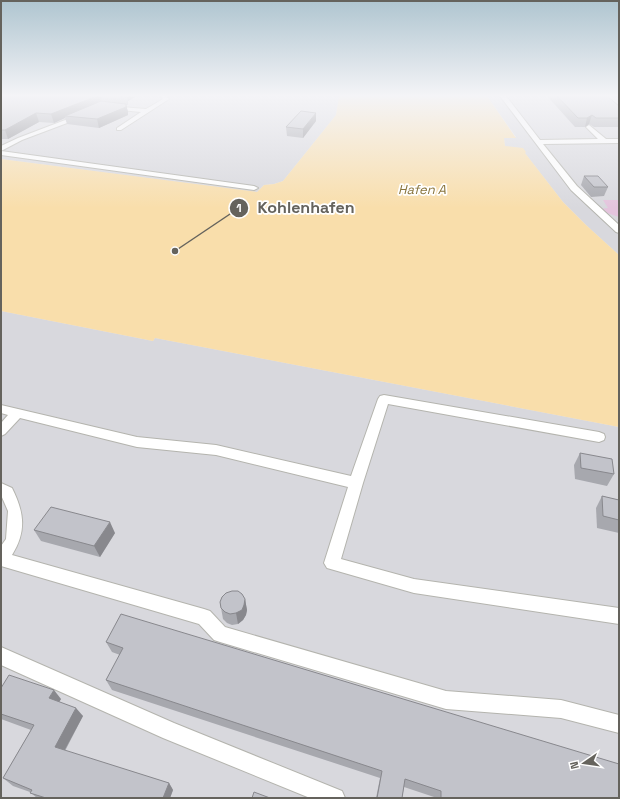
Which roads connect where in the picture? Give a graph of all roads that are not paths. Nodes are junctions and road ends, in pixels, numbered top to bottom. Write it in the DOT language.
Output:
graph roads {
  1 [pos="35,133"];
  2 [pos="532,133"];
  3 [pos="596,133"];
  4 [pos="604,141"];
  5 [pos="619,141"];
  6 [pos="538,142"];
  7 [pos="1,149"];
  8 [pos="1,153"];
  9 [pos="254,188"];
  10 [pos="603,216"];
  11 [pos="619,219"];
  12 [pos="619,230"];
  13 [pos="1,410"];
  14 [pos="17,413"];
  15 [pos="1,431"];
  16 [pos="599,437"];
  17 [pos="356,483"];
  18 [pos="1,489"];
  19 [pos="1,559"];
  20 [pos="619,616"];
  21 [pos="1,656"];
  22 [pos="619,724"];
  23 [pos="335,798"];
  1 -- 7 [label="street"];
  2 -- 6 [label="street"];
  3 -- 4 [label="street"];
  4 -- 5 [label="street"];
  4 -- 6 [label="street"];
  6 -- 10 [label="street"];
  8 -- 9 [label="street"];
  10 -- 11 [label="street"];
  10 -- 12 [label="street"];
  13 -- 14 [label="street"];
  14 -- 15 [label="street"];
  14 -- 17 [label="street"];
  16 -- 17 [label="street"];
  17 -- 20 [label="street"];
  18 -- 19 [label="street"];
  19 -- 22 [label="street"];
  21 -- 23 [label="street"];
}
